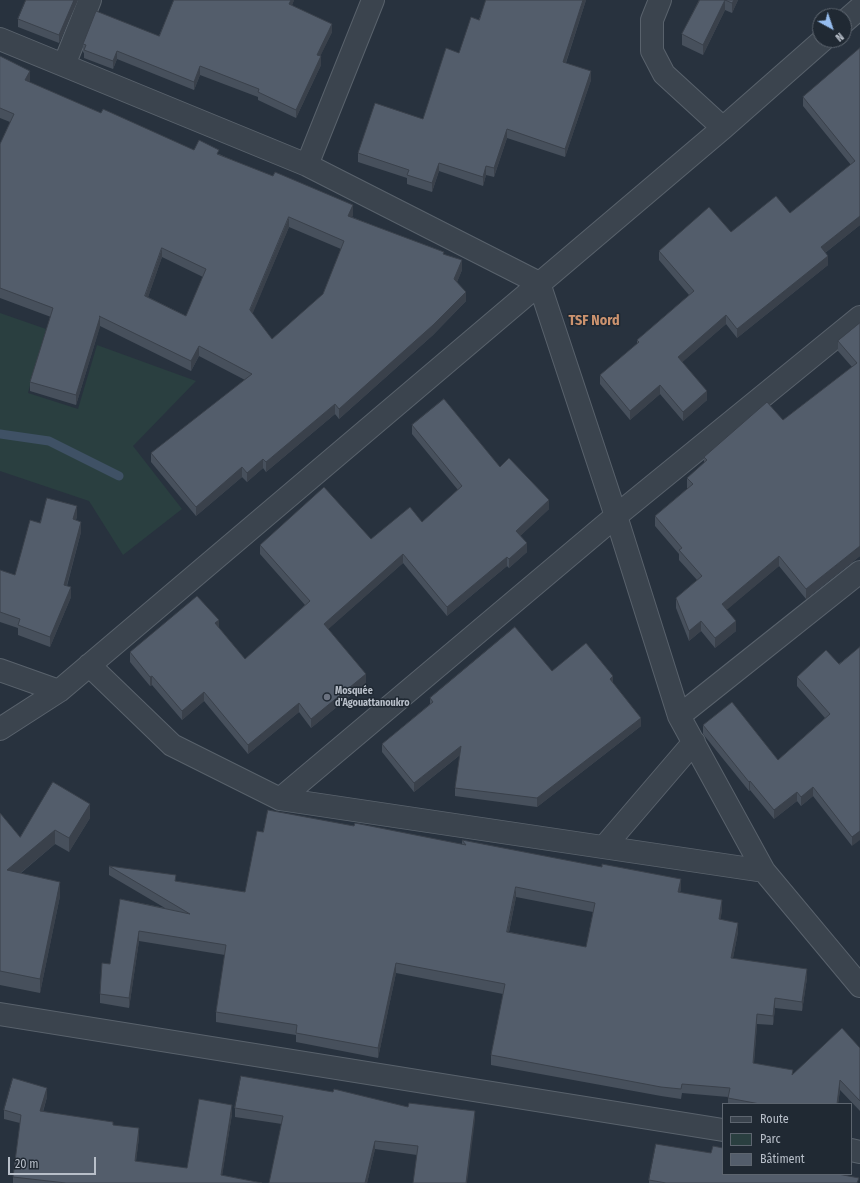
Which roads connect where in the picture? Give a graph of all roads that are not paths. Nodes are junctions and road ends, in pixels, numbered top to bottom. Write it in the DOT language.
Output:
graph roads {
  1 [pos="90,0"];
  2 [pos="373,0"];
  3 [pos="660,0"];
  4 [pos="860,8"];
  5 [pos="852,15"];
  6 [pos="0,39"];
  7 [pos="814,48"];
  8 [pos="64,65"];
  9 [pos="723,128"];
  10 [pos="307,165"];
  11 [pos="539,283"];
  12 [pos="860,317"];
  13 [pos="616,516"];
  14 [pos="860,572"];
  15 [pos="89,665"];
  16 [pos="0,670"];
  17 [pos="59,691"];
  18 [pos="679,716"];
  19 [pos="0,728"];
  20 [pos="694,742"];
  21 [pos="280,799"];
  22 [pos="604,847"];
  23 [pos="764,871"];
  24 [pos="860,986"];
  25 [pos="0,1014"];
  26 [pos="722,1130"];
  1 -- 8 [label="street"];
  2 -- 10 [label="street"];
  3 -- 9 [label="street"];
  4 -- 5 [label="street"];
  6 -- 8 [label="street"];
  7 -- 9 [label="street"];
  8 -- 10 [label="street"];
  9 -- 11 [label="street"];
  10 -- 11 [label="street"];
  11 -- 13 [label="street"];
  11 -- 15 [label="street"];
  12 -- 13 [label="street"];
  13 -- 18 [label="street"];
  13 -- 21 [label="street"];
  14 -- 18 [label="street"];
  15 -- 17 [label="street"];
  15 -- 21 [label="street"];
  16 -- 17 [label="street"];
  17 -- 19 [label="street"];
  18 -- 20 [label="street"];
  20 -- 22 [label="street"];
  20 -- 23 [label="street"];
  21 -- 22 [label="street"];
  22 -- 23 [label="street"];
  23 -- 24 [label="street"];
  25 -- 26 [label="street"];
}
